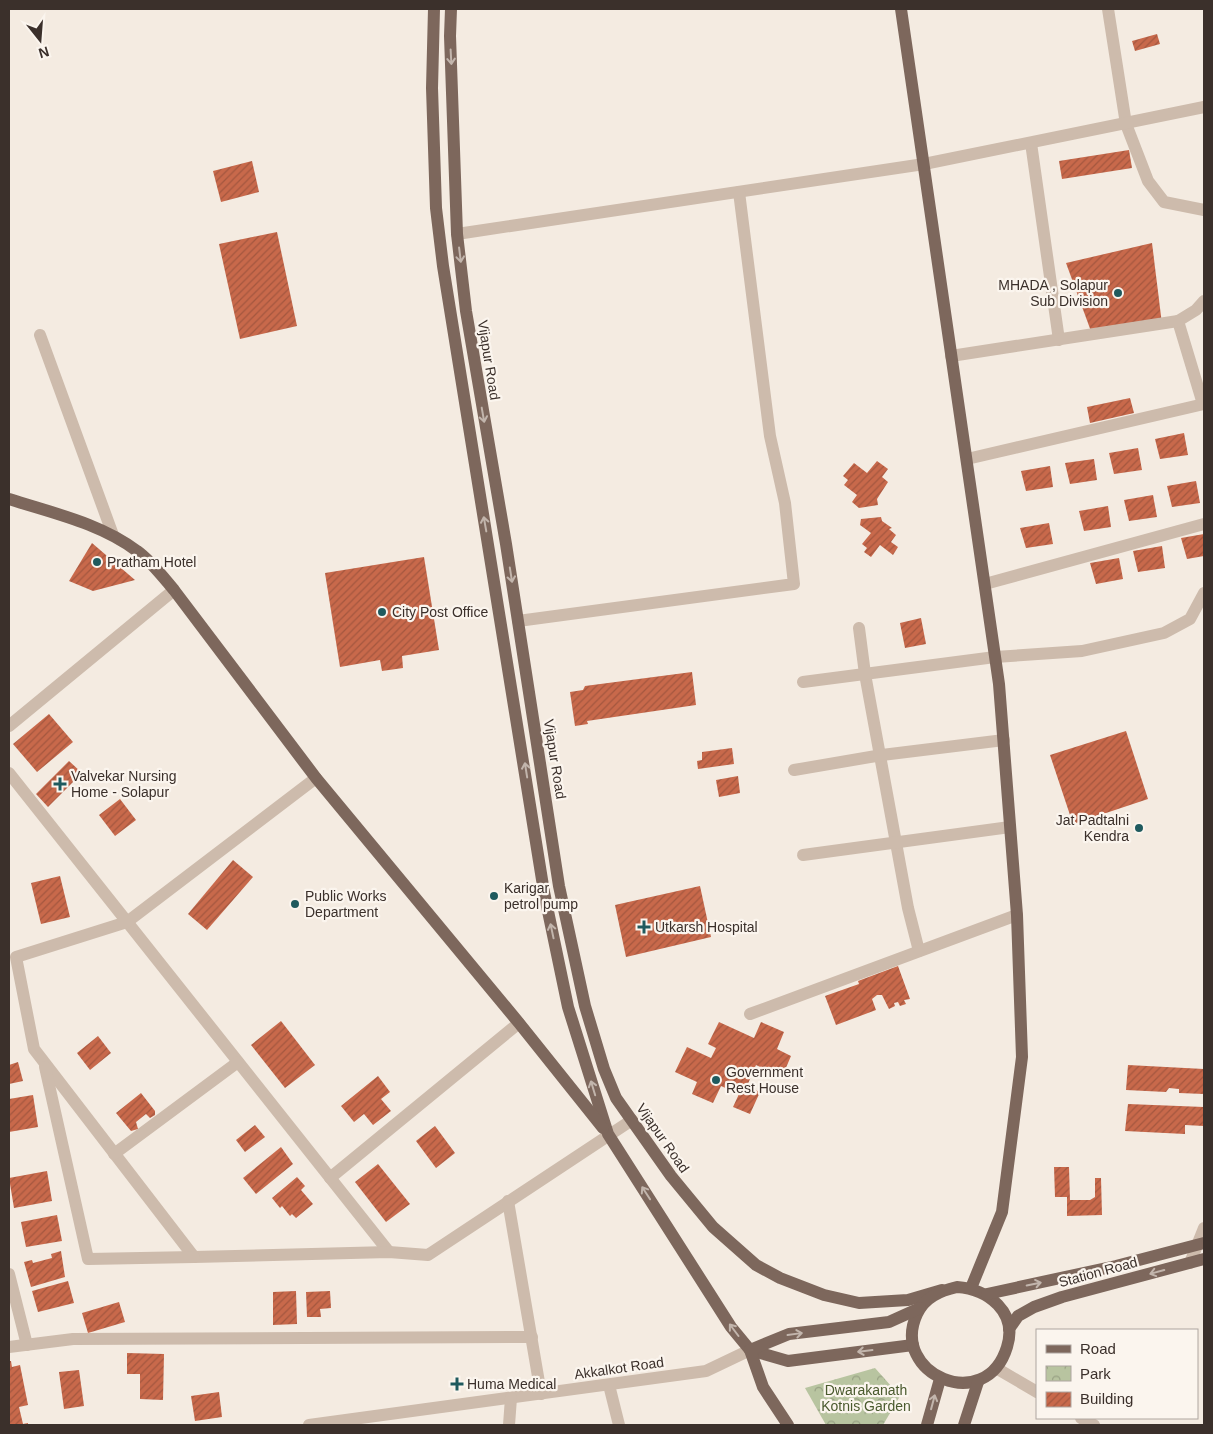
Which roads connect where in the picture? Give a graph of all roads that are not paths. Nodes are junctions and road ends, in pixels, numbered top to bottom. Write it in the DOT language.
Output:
graph roads {
  1 [pos="434,9"];
  2 [pos="452,9"];
  3 [pos="901,9"];
  4 [pos="1108,9"];
  5 [pos="1204,107"];
  6 [pos="1126,124"];
  7 [pos="1031,143"];
  8 [pos="924,164"];
  9 [pos="739,192"];
  10 [pos="1204,210"];
  11 [pos="457,234"];
  12 [pos="1204,302"];
  13 [pos="1178,321"];
  14 [pos="40,335"];
  15 [pos="1058,340"];
  16 [pos="952,356"];
  17 [pos="1204,404"];
  18 [pos="966,459"];
  19 [pos="9,499"];
  20 [pos="1204,524"];
  21 [pos="114,535"];
  22 [pos="985,584"];
  23 [pos="174,590"];
  24 [pos="1204,593"];
  25 [pos="518,621"];
  26 [pos="859,628"];
  27 [pos="995,657"];
  28 [pos="865,674"];
  29 [pos="804,682"];
  30 [pos="9,726"];
  31 [pos="1004,740"];
  32 [pos="882,755"];
  33 [pos="794,770"];
  34 [pos="9,773"];
  35 [pos="316,778"];
  36 [pos="1010,827"];
  37 [pos="896,841"];
  38 [pos="803,854"];
  39 [pos="1017,915"];
  40 [pos="127,922"];
  41 [pos="919,951"];
  42 [pos="750,1014"];
  43 [pos="519,1023"];
  44 [pos="44,1062"];
  45 [pos="238,1062"];
  46 [pos="632,1120"];
  47 [pos="608,1134"];
  48 [pos="114,1154"];
  49 [pos="330,1178"];
  50 [pos="508,1201"];
  51 [pos="1204,1228"];
  52 [pos="1200,1244"];
  53 [pos="389,1252"];
  54 [pos="194,1257"];
  55 [pos="1204,1259"];
  56 [pos="1190,1263"];
  57 [pos="9,1274"];
  58 [pos="971,1288"];
  59 [pos="942,1290"];
  60 [pos="986,1294"];
  61 [pos="920,1308"];
  62 [pos="1008,1329"];
  63 [pos="532,1337"];
  64 [pos="27,1345"];
  65 [pos="913,1345"];
  66 [pos="9,1348"];
  67 [pos="750,1350"];
  68 [pos="996,1368"];
  69 [pos="940,1379"];
  70 [pos="978,1382"];
  71 [pos="609,1384"];
  72 [pos="1036,1391"];
  73 [pos="542,1394"];
  74 [pos="511,1398"];
  75 [pos="1083,1419"];
  76 [pos="309,1425"];
  77 [pos="509,1425"];
  78 [pos="619,1425"];
  79 [pos="788,1425"];
  80 [pos="927,1425"];
  81 [pos="964,1425"];
  82 [pos="1094,1425"];
  47 -- 1 [label="main road, one-way"];
  2 -- 11 [label="main road, Vijapur Road, one-way"];
  3 -- 8 [label="main road"];
  4 -- 6 [label="street"];
  5 -- 6 [label="street"];
  6 -- 7 [label="street"];
  6 -- 10 [label="street"];
  7 -- 8 [label="street"];
  7 -- 15 [label="street"];
  8 -- 9 [label="street"];
  8 -- 16 [label="main road"];
  9 -- 11 [label="street"];
  9 -- 25 [label="street"];
  11 -- 25 [label="main road, Vijapur Road, one-way"];
  12 -- 13 [label="street"];
  13 -- 15 [label="street"];
  13 -- 17 [label="street"];
  14 -- 21 [label="street"];
  15 -- 16 [label="street"];
  16 -- 18 [label="main road"];
  17 -- 18 [label="street"];
  18 -- 22 [label="main road"];
  19 -- 21 [label="main road"];
  20 -- 22 [label="street"];
  21 -- 23 [label="main road"];
  22 -- 27 [label="main road"];
  23 -- 30 [label="street"];
  23 -- 35 [label="main road"];
  24 -- 27 [label="street"];
  25 -- 46 [label="main road, Vijapur Road"];
  26 -- 28 [label="street"];
  27 -- 28 [label="street"];
  27 -- 31 [label="main road"];
  28 -- 29 [label="street"];
  28 -- 32 [label="street"];
  31 -- 32 [label="street"];
  31 -- 36 [label="main road"];
  32 -- 33 [label="street"];
  32 -- 37 [label="street"];
  34 -- 40 [label="street"];
  35 -- 40 [label="street"];
  35 -- 43 [label="main road"];
  36 -- 37 [label="street"];
  36 -- 39 [label="main road"];
  37 -- 38 [label="street"];
  37 -- 41 [label="street"];
  39 -- 41 [label="street"];
  39 -- 58 [label="main road"];
  40 -- 44 [label="street"];
  40 -- 45 [label="street"];
  41 -- 42 [label="street"];
  43 -- 47 [label="main road"];
  43 -- 49 [label="street"];
  44 -- 48 [label="street"];
  44 -- 54 [label="street"];
  45 -- 48 [label="street"];
  45 -- 49 [label="street"];
  46 -- 47 [label="street"];
  46 -- 59 [label="main road, Vijapur Road"];
  47 -- 50 [label="street"];
  67 -- 47 [label="main road, one-way"];
  48 -- 54 [label="street"];
  49 -- 53 [label="street"];
  50 -- 53 [label="street"];
  50 -- 63 [label="street"];
  51 -- 52 [label="street"];
  52 -- 56 [label="street"];
  60 -- 52 [label="main road, one-way"];
  53 -- 54 [label="street"];
  55 -- 56 [label="main road, Station Road"];
  56 -- 62 [label="main road, Station Road, one-way"];
  57 -- 64 [label="street"];
  58 -- 59 [label="main road"];
  58 -- 60 [label="main road"];
  59 -- 61 [label="main road"];
  60 -- 62 [label="main road"];
  61 -- 65 [label="main road"];
  67 -- 61 [label="main road, one-way"];
  62 -- 68 [label="main road"];
  63 -- 64 [label="street"];
  63 -- 73 [label="street"];
  64 -- 66 [label="street"];
  65 -- 67 [label="main road, one-way"];
  65 -- 69 [label="main road"];
  67 -- 71 [label="street, Akkalkot Road"];
  67 -- 79 [label="main road"];
  68 -- 70 [label="main road"];
  68 -- 72 [label="street"];
  69 -- 70 [label="main road"];
  80 -- 69 [label="main road, one-way"];
  70 -- 81 [label="main road"];
  71 -- 73 [label="street, Akkalkot Road"];
  71 -- 78 [label="street"];
  73 -- 74 [label="street, Akkalkot Road"];
  74 -- 76 [label="street, Akkalkot Road"];
  74 -- 77 [label="street"];
  75 -- 82 [label="street"];
}
